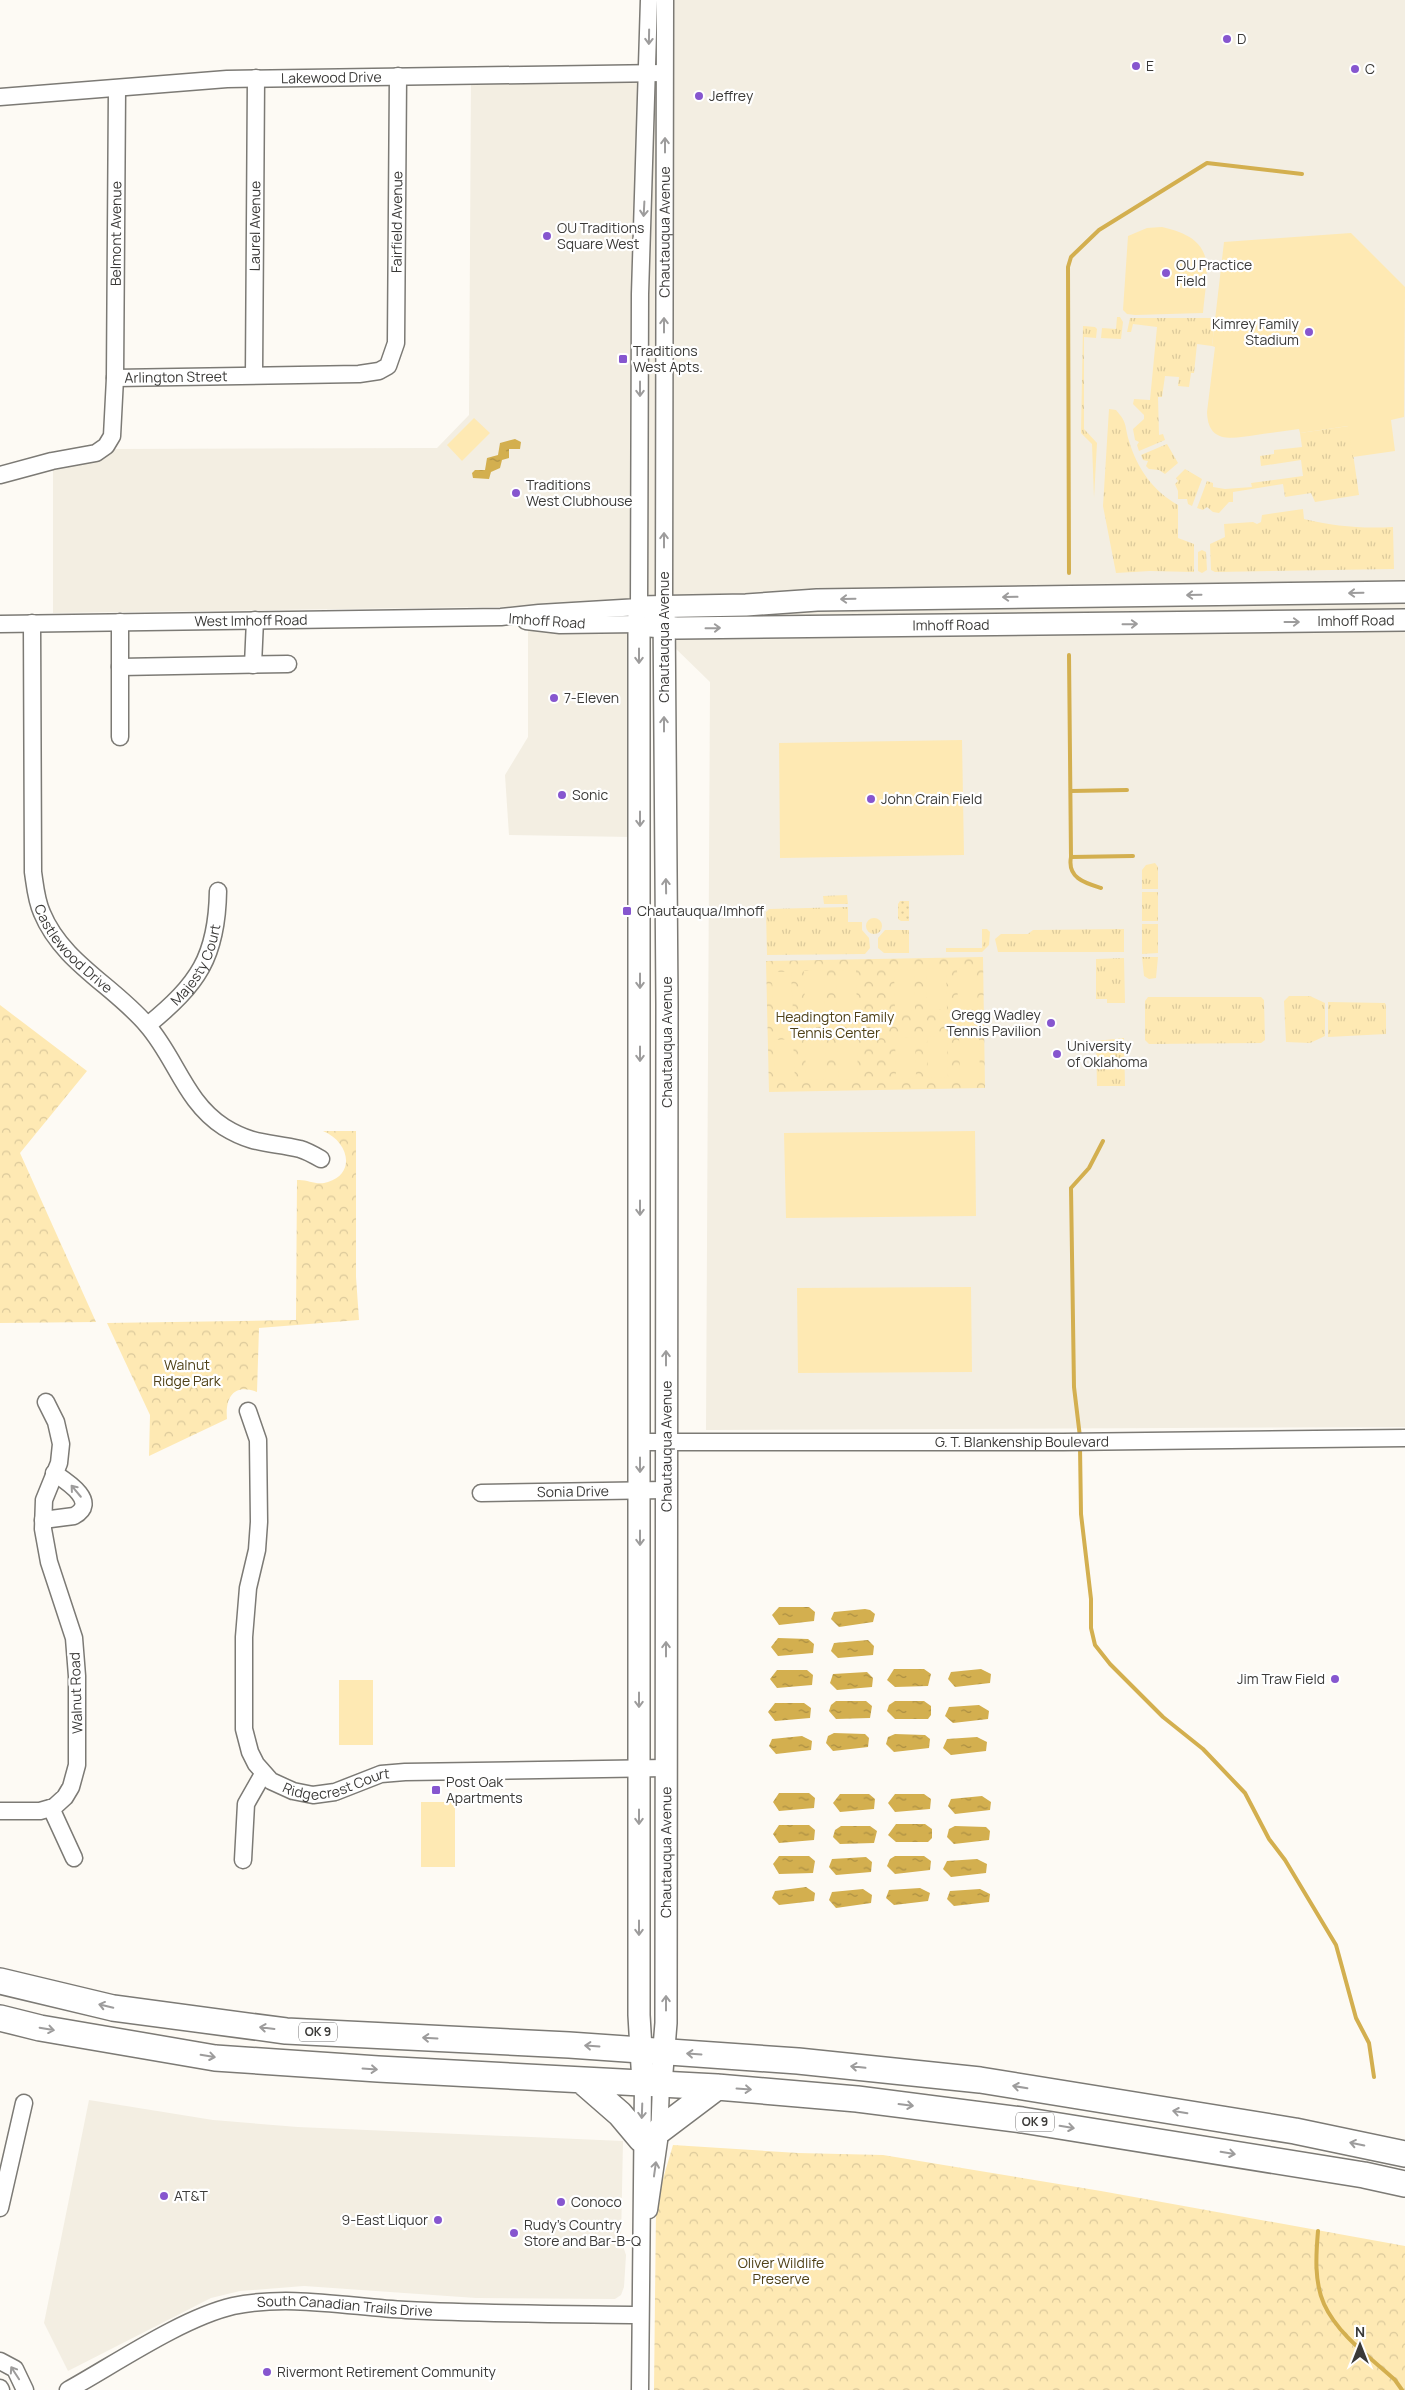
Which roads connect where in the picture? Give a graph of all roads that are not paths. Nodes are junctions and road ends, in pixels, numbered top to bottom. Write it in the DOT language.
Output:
graph roads {
  1 [pos="650,0"];
  2 [pos="664,0"];
  3 [pos="648,73"];
  4 [pos="664,73"];
  5 [pos="398,76"];
  6 [pos="256,78"];
  7 [pos="117,89"];
  8 [pos="0,97"];
  9 [pos="388,366"];
  10 [pos="254,375"];
  11 [pos="115,378"];
  12 [pos="0,475"];
  13 [pos="1405,592"];
  14 [pos="664,606"];
  15 [pos="639,616"];
  16 [pos="501,618"];
  17 [pos="255,620"];
  18 [pos="1405,620"];
  19 [pos="120,622"];
  20 [pos="32,623"];
  21 [pos="0,624"];
  22 [pos="664,627"];
  23 [pos="288,664"];
  24 [pos="252,665"];
  25 [pos="120,667"];
  26 [pos="120,737"];
  27 [pos="218,891"];
  28 [pos="148,1025"];
  29 [pos="321,1158"];
  30 [pos="46,1402"];
  31 [pos="248,1411"];
  32 [pos="1405,1438"];
  33 [pos="640,1442"];
  34 [pos="666,1442"];
  35 [pos="54,1473"];
  36 [pos="640,1489"];
  37 [pos="666,1490"];
  38 [pos="481,1493"];
  39 [pos="43,1520"];
  40 [pos="639,1768"];
  41 [pos="666,1768"];
  42 [pos="264,1774"];
  43 [pos="51,1808"];
  44 [pos="0,1811"];
  45 [pos="74,1858"];
  46 [pos="243,1860"];
  47 [pos="0,1980"];
  48 [pos="0,2018"];
  49 [pos="652,2050"];
  50 [pos="581,2080"];
  51 [pos="652,2083"];
  52 [pos="717,2087"];
  53 [pos="24,2103"];
  54 [pos="650,2135"];
  55 [pos="6,2151"];
  56 [pos="1405,2154"];
  57 [pos="4,2170"];
  58 [pos="1405,2184"];
  59 [pos="0,2208"];
  60 [pos="640,2315"];
  61 [pos="0,2361"];
  62 [pos="25,2390"];
  63 [pos="68,2390"];
  64 [pos="640,2390"];
  1 -- 3 [label="street, Chautauqua Avenue, one-way"];
  2 -- 4 [label="street, Chautauqua Avenue"];
  3 -- 4 [label="street, Lakewood Drive"];
  3 -- 5 [label="street, Lakewood Drive"];
  3 -- 15 [label="street, Chautauqua Avenue, one-way"];
  14 -- 4 [label="street, Chautauqua Avenue, one-way"];
  5 -- 6 [label="street, Lakewood Drive"];
  5 -- 9 [label="street, Fairfield Avenue"];
  6 -- 7 [label="street, Lakewood Drive"];
  6 -- 10 [label="street, Laurel Avenue"];
  7 -- 8 [label="street, Lakewood Drive"];
  7 -- 11 [label="street, Belmont Avenue"];
  9 -- 10 [label="street, Arlington Street"];
  10 -- 11 [label="street, Arlington Street"];
  11 -- 12 [label="street, Arlington Street"];
  13 -- 14 [label="main road, Imhoff Road, one-way"];
  14 -- 15 [label="main road, Imhoff Road"];
  14 -- 22 [label="main road, Chautauqua Avenue"];
  15 -- 16 [label="street, Imhoff Road"];
  15 -- 22 [label="main road, Imhoff Road"];
  15 -- 33 [label="main road, Chautauqua Avenue, one-way"];
  16 -- 17 [label="street, West Imhoff Road"];
  17 -- 19 [label="street, West Imhoff Road"];
  17 -- 24 [label="street"];
  22 -- 18 [label="main road, Imhoff Road, one-way"];
  19 -- 20 [label="street, West Imhoff Road"];
  19 -- 25 [label="street"];
  20 -- 21 [label="street, West Imhoff Road"];
  20 -- 28 [label="street, Castlewood Drive"];
  34 -- 22 [label="main road, Chautauqua Avenue, one-way"];
  23 -- 24 [label="street"];
  24 -- 25 [label="street"];
  25 -- 26 [label="street"];
  27 -- 28 [label="street, Majesty Court"];
  28 -- 29 [label="street, Castlewood Drive"];
  30 -- 35 [label="street, Walnut Road"];
  31 -- 42 [label="street, Ridgecrest Court"];
  32 -- 34 [label="street, G. T. Blankenship Boulevard"];
  33 -- 34 [label="street, G. T. Blankenship Boulevard"];
  33 -- 36 [label="main road, Chautauqua Avenue, one-way"];
  34 -- 37 [label="main road, Chautauqua Avenue"];
  35 -- 39 [label="street, Walnut Road"];
  39 -- 35 [label="street, one-way"];
  36 -- 37 [label="street, Sonia Drive"];
  36 -- 38 [label="street, Sonia Drive"];
  36 -- 40 [label="main road, Chautauqua Avenue, one-way"];
  41 -- 37 [label="main road, Chautauqua Avenue, one-way"];
  39 -- 43 [label="street, Walnut Road"];
  40 -- 41 [label="street, Ridgecrest Court"];
  40 -- 42 [label="street, Ridgecrest Court"];
  40 -- 49 [label="main road, Chautauqua Avenue, one-way"];
  49 -- 41 [label="main road, Chautauqua Avenue, one-way"];
  42 -- 46 [label="street"];
  43 -- 44 [label="street"];
  43 -- 45 [label="street"];
  49 -- 47 [label="highway, OK 9, one-way"];
  48 -- 50 [label="highway, OK 9, one-way"];
  49 -- 51 [label="main road, Chautauqua Avenue"];
  56 -- 49 [label="highway, OK 9, one-way"];
  50 -- 51 [label="highway, OK 9"];
  50 -- 54 [label="highway"];
  51 -- 52 [label="highway, OK 9"];
  51 -- 54 [label="street"];
  52 -- 54 [label="highway"];
  52 -- 58 [label="highway, OK 9, one-way"];
  53 -- 55 [label="street"];
  54 -- 60 [label="street"];
  55 -- 57 [label="street"];
  57 -- 59 [label="street"];
  60 -- 63 [label="street, South Canadian Trails Drive"];
  60 -- 64 [label="street"];
  62 -- 61 [label="street, one-way"];
}
